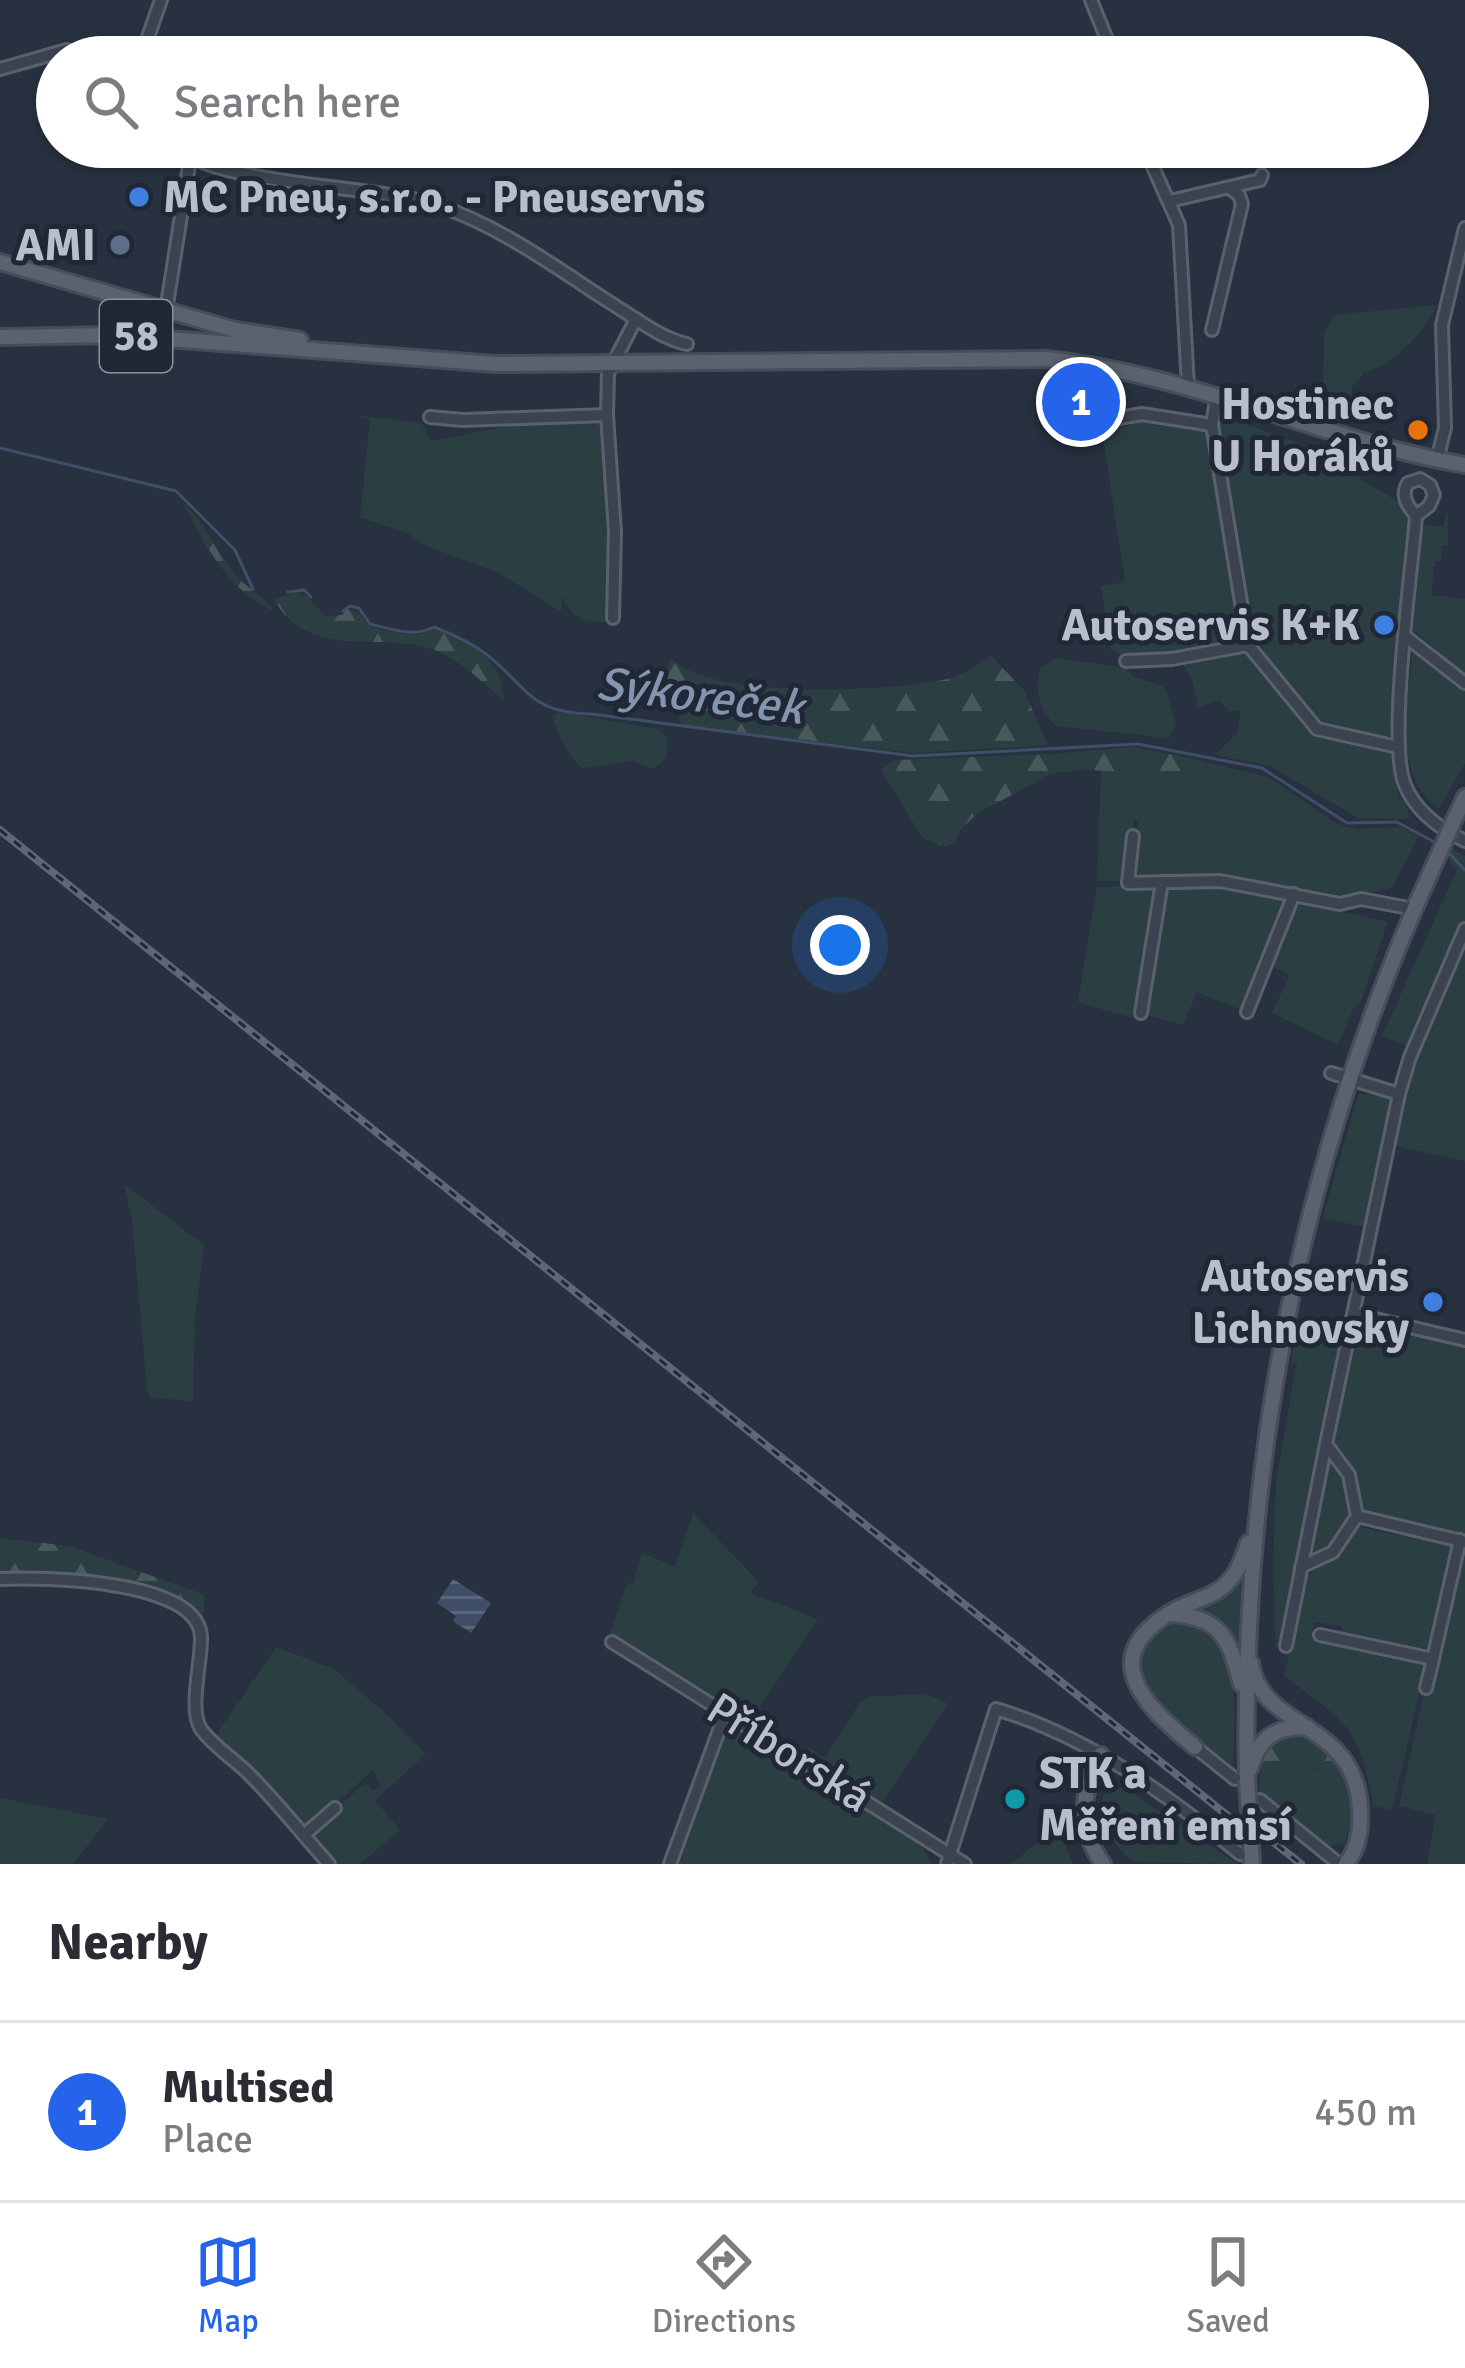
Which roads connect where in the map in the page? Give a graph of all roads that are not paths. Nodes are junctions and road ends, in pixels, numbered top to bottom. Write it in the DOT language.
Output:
graph roads {
  1 [pos="160,0"];
  2 [pos="1090,0"];
  3 [pos="148,36"];
  4 [pos="1105,36"];
  5 [pos="36,59"];
  6 [pos="0,69"];
  7 [pos="189,168"];
  8 [pos="219,168"];
  9 [pos="1154,168"];
  10 [pos="1262,175"];
  11 [pos="1229,188"];
  12 [pos="1170,201"];
  13 [pos="1465,228"];
  14 [pos="0,262"];
  15 [pos="166,311"];
  16 [pos="636,319"];
  17 [pos="1212,330"];
  18 [pos="0,337"];
  19 [pos="687,344"];
  20 [pos="442,360"];
  21 [pos="614,364"];
  22 [pos="1188,386"];
  23 [pos="1217,394"];
  24 [pos="607,415"];
  25 [pos="430,417"];
  26 [pos="1119,418"];
  27 [pos="1212,425"];
  28 [pos="1438,460"];
  29 [pos="1465,465"];
  30 [pos="1416,516"];
  31 [pos="613,618"];
  32 [pos="1406,637"];
  33 [pos="1248,645"];
  34 [pos="1126,661"];
  35 [pos="1465,683"];
  36 [pos="1398,747"];
  37 [pos="1465,797"];
  38 [pos="1133,836"];
  39 [pos="1465,841"];
  40 [pos="1162,882"];
  41 [pos="1294,894"];
  42 [pos="1414,910"];
  43 [pos="1465,929"];
  44 [pos="1246,1012"];
  45 [pos="1141,1013"];
  46 [pos="1331,1073"];
  47 [pos="1349,1078"];
  48 [pos="1399,1094"];
  49 [pos="1354,1314"];
  50 [pos="1465,1340"];
  51 [pos="1326,1444"];
  52 [pos="1256,1515"];
  53 [pos="1357,1516"];
  54 [pos="1462,1541"];
  55 [pos="1301,1567"];
  56 [pos="0,1579"];
  57 [pos="1168,1615"];
  58 [pos="1247,1634"];
  59 [pos="1320,1635"];
  60 [pos="612,1642"];
  61 [pos="1286,1646"];
  62 [pos="1433,1660"];
  63 [pos="1426,1688"];
  64 [pos="1245,1698"];
  65 [pos="725,1714"];
  66 [pos="1309,1726"];
  67 [pos="1195,1747"];
  68 [pos="1101,1755"];
  69 [pos="1241,1779"];
  70 [pos="1260,1799"];
  71 [pos="334,1808"];
  72 [pos="304,1835"];
  73 [pos="949,1859"];
  74 [pos="1246,1859"];
  75 [pos="329,1864"];
  76 [pos="670,1864"];
  77 [pos="965,1864"];
  78 [pos="1103,1864"];
  79 [pos="1342,1864"];
  1 -- 3 [label="street"];
  2 -- 4 [label="street"];
  5 -- 6 [label="street"];
  7 -- 15 [label="street"];
  8 -- 16 [label="street"];
  9 -- 12 [label="street"];
  10 -- 11 [label="street"];
  11 -- 12 [label="street"];
  11 -- 17 [label="street"];
  12 -- 22 [label="street"];
  13 -- 28 [label="street"];
  14 -- 15 [label="main road"];
  15 -- 20 [label="main road"];
  16 -- 19 [label="street"];
  16 -- 21 [label="street"];
  18 -- 20 [label="main road, 58"];
  20 -- 21 [label="main road, 58"];
  21 -- 22 [label="main road, 58"];
  21 -- 24 [label="street"];
  22 -- 23 [label="main road, 58"];
  23 -- 27 [label="street"];
  23 -- 28 [label="main road, 58"];
  24 -- 25 [label="street"];
  24 -- 31 [label="street"];
  26 -- 27 [label="street"];
  27 -- 33 [label="street"];
  28 -- 29 [label="main road, 58"];
  30 -- 32 [label="street"];
  32 -- 35 [label="street"];
  32 -- 36 [label="street"];
  33 -- 34 [label="street"];
  33 -- 36 [label="street"];
  36 -- 39 [label="street"];
  37 -- 42 [label="main road, bridge"];
  38 -- 40 [label="street"];
  40 -- 41 [label="street"];
  40 -- 45 [label="street"];
  41 -- 42 [label="street"];
  41 -- 44 [label="street"];
  42 -- 47 [label="main road"];
  43 -- 48 [label="street"];
  46 -- 47 [label="street"];
  47 -- 48 [label="street"];
  47 -- 52 [label="main road"];
  48 -- 49 [label="street"];
  49 -- 50 [label="street"];
  49 -- 51 [label="street"];
  51 -- 53 [label="street"];
  51 -- 55 [label="street"];
  52 -- 57 [label="main road"];
  52 -- 58 [label="main road"];
  53 -- 54 [label="street"];
  53 -- 55 [label="street"];
  54 -- 62 [label="street"];
  55 -- 61 [label="street"];
  56 -- 72 [label="street"];
  57 -- 64 [label="main road"];
  57 -- 67 [label="main road"];
  58 -- 64 [label="main road"];
  58 -- 66 [label="main road"];
  59 -- 62 [label="street"];
  60 -- 65 [label="street, Příborská"];
  62 -- 63 [label="street"];
  64 -- 69 [label="main road"];
  65 -- 73 [label="street, Příborská"];
  65 -- 76 [label="street"];
  66 -- 69 [label="main road"];
  66 -- 79 [label="main road"];
  67 -- 69 [label="street"];
  68 -- 73 [label="street"];
  68 -- 74 [label="street"];
  68 -- 78 [label="main road"];
  69 -- 74 [label="main road, bridge"];
  70 -- 79 [label="street"];
  71 -- 72 [label="street"];
  72 -- 75 [label="street"];
  73 -- 77 [label="street, Příborská"];
}
